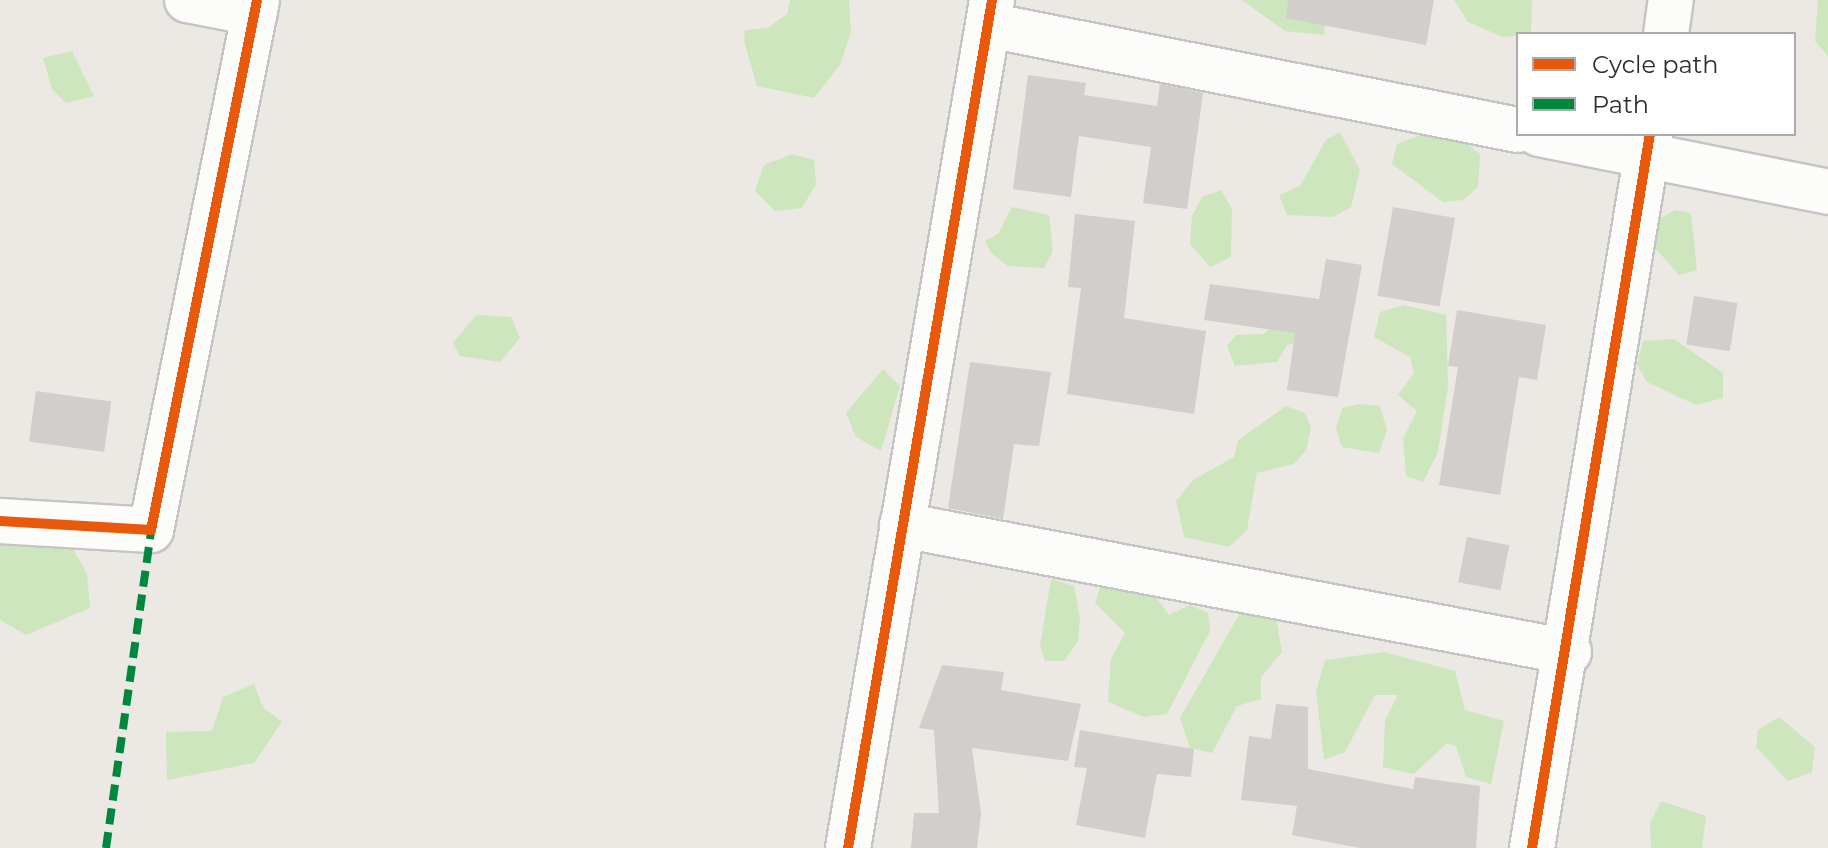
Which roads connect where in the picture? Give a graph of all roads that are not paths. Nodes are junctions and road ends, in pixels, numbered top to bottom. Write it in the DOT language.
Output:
graph roads {
  1 [pos="187,0"];
  2 [pos="1671,0"];
  3 [pos="256,6"];
  4 [pos="990,12"];
  5 [pos="1666,32"];
  6 [pos="1516,130"];
  7 [pos="1559,136"];
  8 [pos="1649,145"];
  9 [pos="1828,192"];
  10 [pos="0,521"];
  11 [pos="902,525"];
  12 [pos="1569,652"];
  13 [pos="848,848"];
  14 [pos="1532,848"];
  1 -- 3 [label="street"];
  2 -- 5 [label="street"];
  3 -- 10 [label="street"];
  4 -- 6 [label="street"];
  4 -- 11 [label="street"];
  7 -- 8 [label="street"];
  8 -- 9 [label="street"];
  8 -- 12 [label="street"];
  11 -- 12 [label="street"];
  11 -- 13 [label="street"];
  12 -- 14 [label="street"];
}
